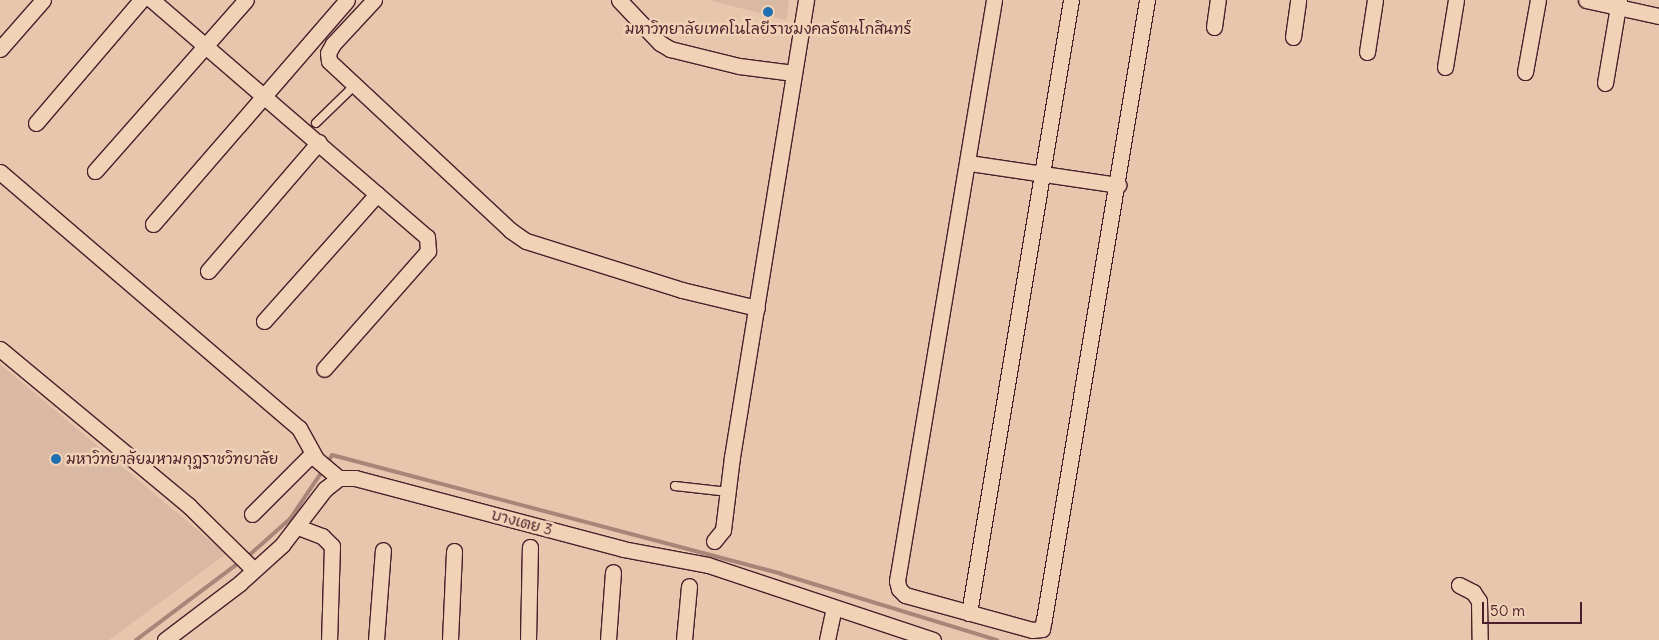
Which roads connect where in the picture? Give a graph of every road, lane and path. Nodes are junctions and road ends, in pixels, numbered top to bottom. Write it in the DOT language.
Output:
graph roads {
  1 [pos="43,0"];
  2 [pos="141,0"];
  3 [pos="152,0"];
  4 [pos="246,0"];
  5 [pos="347,0"];
  6 [pos="374,0"];
  7 [pos="619,0"];
  8 [pos="806,0"];
  9 [pos="994,0"];
  10 [pos="1071,0"];
  11 [pos="1147,0"];
  12 [pos="1218,0"];
  13 [pos="1298,0"];
  14 [pos="1375,0"];
  15 [pos="1456,0"];
  16 [pos="1538,0"];
  17 [pos="1586,0"];
  18 [pos="1618,4"];
  19 [pos="1659,16"];
  20 [pos="1214,27"];
  21 [pos="1293,37"];
  22 [pos="204,44"];
  23 [pos="0,49"];
  24 [pos="1367,52"];
  25 [pos="1445,67"];
  26 [pos="1525,72"];
  27 [pos="794,73"];
  28 [pos="1604,83"];
  29 [pos="355,85"];
  30 [pos="264,94"];
  31 [pos="36,123"];
  32 [pos="316,124"];
  33 [pos="319,142"];
  34 [pos="969,163"];
  35 [pos="95,171"];
  36 [pos="0,172"];
  37 [pos="1044,173"];
  38 [pos="1118,185"];
  39 [pos="377,194"];
  40 [pos="153,224"];
  41 [pos="208,271"];
  42 [pos="757,308"];
  43 [pos="264,321"];
  44 [pos="0,349"];
  45 [pos="324,369"];
  46 [pos="314,456"];
  47 [pos="334,475"];
  48 [pos="675,486"];
  49 [pos="729,492"];
  50 [pos="252,514"];
  51 [pos="298,527"];
  52 [pos="714,541"];
  53 [pos="530,547"];
  54 [pos="383,550"];
  55 [pos="454,551"];
  56 [pos="251,567"];
  57 [pos="613,572"];
  58 [pos="689,586"];
  59 [pos="1459,586"];
  60 [pos="834,608"];
  61 [pos="969,613"];
  62 [pos="165,640"];
  63 [pos="329,640"];
  64 [pos="376,640"];
  65 [pos="450,640"];
  66 [pos="528,640"];
  67 [pos="608,640"];
  68 [pos="684,640"];
  69 [pos="827,640"];
  70 [pos="933,640"];
  71 [pos="1480,640"];
  1 -- 23 [label="street"];
  2 -- 31 [label="street"];
  3 -- 22 [label="street"];
  4 -- 22 [label="street"];
  5 -- 30 [label="street"];
  6 -- 29 [label="street"];
  7 -- 27 [label="street"];
  8 -- 27 [label="street"];
  9 -- 34 [label="street"];
  10 -- 37 [label="street"];
  11 -- 38 [label="street"];
  12 -- 20 [label="street"];
  13 -- 21 [label="street"];
  14 -- 24 [label="street"];
  15 -- 25 [label="street"];
  16 -- 26 [label="street"];
  17 -- 18 [label="street"];
  18 -- 19 [label="street"];
  18 -- 28 [label="street"];
  22 -- 30 [label="street"];
  22 -- 35 [label="street"];
  27 -- 42 [label="street"];
  29 -- 32 [label="lane"];
  29 -- 42 [label="street"];
  30 -- 33 [label="street"];
  30 -- 40 [label="street"];
  33 -- 39 [label="street"];
  33 -- 41 [label="street"];
  34 -- 37 [label="street"];
  34 -- 61 [label="street"];
  36 -- 46 [label="street"];
  37 -- 38 [label="street"];
  37 -- 61 [label="street"];
  38 -- 61 [label="street"];
  39 -- 43 [label="street"];
  39 -- 45 [label="street"];
  42 -- 49 [label="street"];
  44 -- 56 [label="street"];
  46 -- 47 [label="street"];
  46 -- 50 [label="street"];
  47 -- 51 [label="street"];
  47 -- 60 [label="street, บางเตย 3"];
  48 -- 49 [label="lane"];
  49 -- 52 [label="street"];
  51 -- 56 [label="street"];
  51 -- 63 [label="street"];
  53 -- 66 [label="street"];
  54 -- 64 [label="street"];
  55 -- 65 [label="street"];
  56 -- 62 [label="street"];
  57 -- 67 [label="street"];
  58 -- 68 [label="street"];
  59 -- 71 [label="street"];
  60 -- 69 [label="street"];
  60 -- 70 [label="street, บางเตย 3"];
}
